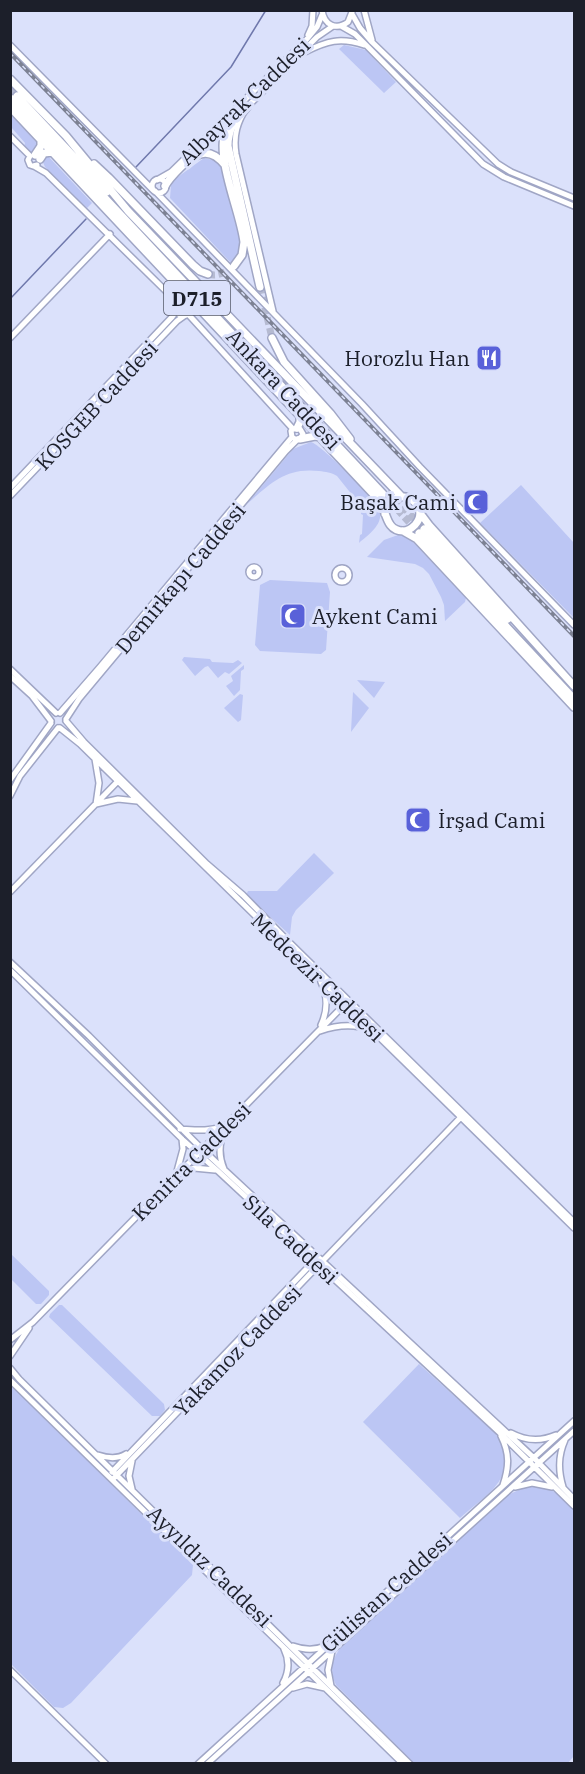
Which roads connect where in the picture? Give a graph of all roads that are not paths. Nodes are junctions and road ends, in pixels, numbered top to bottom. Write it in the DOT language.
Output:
graph roads {
  1 [pos="313,10"];
  2 [pos="364,10"];
  3 [pos="352,12"];
  4 [pos="322,13"];
  5 [pos="333,26"];
  6 [pos="341,26"];
  7 [pos="306,40"];
  8 [pos="369,44"];
  9 [pos="10,45"];
  10 [pos="300,54"];
  11 [pos="10,79"];
  12 [pos="14,97"];
  13 [pos="248,107"];
  14 [pos="231,114"];
  15 [pos="10,136"];
  16 [pos="41,139"];
  17 [pos="77,150"];
  18 [pos="53,152"];
  19 [pos="36,158"];
  20 [pos="225,165"];
  21 [pos="34,166"];
  22 [pos="135,172"];
  23 [pos="46,173"];
  24 [pos="157,180"];
  25 [pos="83,184"];
  26 [pos="165,188"];
  27 [pos="154,191"];
  28 [pos="574,198"];
  29 [pos="169,206"];
  30 [pos="574,206"];
  31 [pos="122,217"];
  32 [pos="110,234"];
  33 [pos="234,266"];
  34 [pos="208,274"];
  35 [pos="264,288"];
  36 [pos="184,294"];
  37 [pos="255,294"];
  38 [pos="180,307"];
  39 [pos="200,311"];
  40 [pos="187,314"];
  41 [pos="274,315"];
  42 [pos="10,338"];
  43 [pos="272,339"];
  44 [pos="237,340"];
  45 [pos="268,381"];
  46 [pos="300,415"];
  47 [pos="295,428"];
  48 [pos="297,438"];
  49 [pos="322,438"];
  50 [pos="364,458"];
  51 [pos="10,488"];
  52 [pos="10,496"];
  53 [pos="401,496"];
  54 [pos="420,513"];
  55 [pos="385,514"];
  56 [pos="403,531"];
  57 [pos="574,625"];
  58 [pos="10,669"];
  59 [pos="10,676"];
  60 [pos="574,686"];
  61 [pos="574,692"];
  62 [pos="574,699"];
  63 [pos="574,707"];
  64 [pos="58,713"];
  65 [pos="66,720"];
  66 [pos="51,722"];
  67 [pos="59,728"];
  68 [pos="94,758"];
  69 [pos="10,780"];
  70 [pos="120,780"];
  71 [pos="10,796"];
  72 [pos="139,802"];
  73 [pos="96,804"];
  74 [pos="10,892"];
  75 [pos="10,962"];
  76 [pos="10,970"];
  77 [pos="319,978"];
  78 [pos="347,1002"];
  79 [pos="372,1031"];
  80 [pos="316,1033"];
  81 [pos="461,1117"];
  82 [pos="227,1124"];
  83 [pos="180,1129"];
  84 [pos="182,1140"];
  85 [pos="200,1152"];
  86 [pos="222,1171"];
  87 [pos="176,1175"];
  88 [pos="574,1222"];
  89 [pos="574,1228"];
  90 [pos="318,1261"];
  91 [pos="33,1322"];
  92 [pos="10,1341"];
  93 [pos="10,1356"];
  94 [pos="10,1368"];
  95 [pos="10,1380"];
  96 [pos="574,1421"];
  97 [pos="502,1431"];
  98 [pos="574,1431"];
  99 [pos="560,1434"];
  100 [pos="566,1439"];
  101 [pos="134,1453"];
  102 [pos="95,1454"];
  103 [pos="531,1460"];
  104 [pos="537,1466"];
  105 [pos="113,1475"];
  106 [pos="505,1489"];
  107 [pos="561,1489"];
  108 [pos="133,1491"];
  109 [pos="574,1499"];
  110 [pos="574,1506"];
  111 [pos="280,1643"];
  112 [pos="289,1644"];
  113 [pos="331,1647"];
  114 [pos="306,1665"];
  115 [pos="10,1670"];
  116 [pos="312,1670"];
  117 [pos="330,1688"];
  118 [pos="279,1689"];
  119 [pos="289,1689"];
  120 [pos="106,1764"];
  121 [pos="198,1764"];
  122 [pos="207,1764"];
  123 [pos="403,1764"];
  124 [pos="410,1764"];
  1 -- 7 [label="street"];
  2 -- 8 [label="street"];
  3 -- 6 [label="street"];
  3 -- 8 [label="street"];
  4 -- 5 [label="street"];
  4 -- 7 [label="street, Albayrak Caddesi"];
  5 -- 6 [label="street"];
  5 -- 10 [label="street, Albayrak Caddesi"];
  6 -- 8 [label="street"];
  7 -- 14 [label="street, Albayrak Caddesi"];
  8 -- 10 [label="street"];
  8 -- 28 [label="street"];
  8 -- 30 [label="street"];
  9 -- 22 [label="street"];
  10 -- 13 [label="street, Albayrak Caddesi"];
  11 -- 12 [label="highway"];
  12 -- 16 [label="highway"];
  12 -- 17 [label="highway"];
  12 -- 31 [label="highway, Ankara Caddesi / D715"];
  12 -- 44 [label="highway, Ankara Caddesi / D715"];
  13 -- 35 [label="highway"];
  14 -- 20 [label="highway"];
  14 -- 24 [label="street, Albayrak Caddesi"];
  15 -- 19 [label="street"];
  16 -- 18 [label="highway"];
  16 -- 19 [label="highway"];
  17 -- 34 [label="highway"];
  17 -- 50 [label="highway"];
  18 -- 19 [label="highway"];
  18 -- 25 [label="highway"];
  19 -- 21 [label="street"];
  19 -- 21 [label="street"];
  19 -- 23 [label="street"];
  20 -- 26 [label="highway"];
  20 -- 33 [label="highway"];
  21 -- 23 [label="street"];
  22 -- 24 [label="street"];
  22 -- 27 [label="street"];
  23 -- 32 [label="street"];
  24 -- 26 [label="street"];
  24 -- 27 [label="street"];
  25 -- 31 [label="highway"];
  25 -- 36 [label="highway"];
  26 -- 27 [label="street"];
  26 -- 29 [label="street"];
  27 -- 29 [label="street"];
  29 -- 37 [label="street"];
  31 -- 44 [label="highway, Ankara Caddesi / D715"];
  32 -- 38 [label="street"];
  32 -- 42 [label="street"];
  35 -- 37 [label="street"];
  35 -- 41 [label="street"];
  36 -- 38 [label="highway"];
  36 -- 39 [label="highway"];
  37 -- 41 [label="street"];
  38 -- 40 [label="street"];
  38 -- 40 [label="street"];
  38 -- 51 [label="street, KOSGEB Caddesi"];
  39 -- 40 [label="highway"];
  39 -- 45 [label="highway"];
  40 -- 47 [label="street"];
  40 -- 52 [label="street, KOSGEB Caddesi"];
  41 -- 57 [label="street"];
  43 -- 50 [label="highway"];
  44 -- 45 [label="highway"];
  45 -- 46 [label="highway"];
  46 -- 47 [label="highway"];
  46 -- 49 [label="highway"];
  47 -- 48 [label="street"];
  47 -- 48 [label="street"];
  48 -- 49 [label="highway"];
  48 -- 64 [label="street, Demirkapı Caddesi"];
  48 -- 65 [label="street, Demirkapı Caddesi"];
  49 -- 55 [label="highway"];
  50 -- 53 [label="highway"];
  53 -- 54 [label="highway"];
  53 -- 55 [label="highway"];
  54 -- 56 [label="highway"];
  54 -- 60 [label="highway"];
  55 -- 56 [label="highway"];
  56 -- 63 [label="highway"];
  58 -- 64 [label="street"];
  59 -- 66 [label="street"];
  61 -- 62 [label="highway"];
  64 -- 65 [label="street"];
  64 -- 66 [label="street"];
  65 -- 67 [label="street"];
  65 -- 70 [label="street, Medcezir Caddesi"];
  66 -- 67 [label="street"];
  66 -- 69 [label="street"];
  67 -- 68 [label="street, Medcezir Caddesi"];
  67 -- 71 [label="street"];
  68 -- 70 [label="street, Medcezir Caddesi"];
  68 -- 73 [label="street"];
  70 -- 72 [label="street, Medcezir Caddesi"];
  70 -- 73 [label="street"];
  70 -- 78 [label="street, Medcezir Caddesi"];
  72 -- 73 [label="street"];
  72 -- 77 [label="street, Medcezir Caddesi"];
  73 -- 74 [label="street"];
  75 -- 83 [label="street"];
  76 -- 84 [label="street, Sıla Caddesi"];
  77 -- 78 [label="street, Medcezir Caddesi"];
  77 -- 80 [label="street"];
  78 -- 79 [label="street, Medcezir Caddesi"];
  78 -- 80 [label="street, Kenitra Caddesi"];
  78 -- 88 [label="street, Medcezir Caddesi"];
  79 -- 80 [label="street"];
  79 -- 81 [label="street, Medcezir Caddesi"];
  80 -- 82 [label="street, Kenitra Caddesi"];
  81 -- 89 [label="street, Medcezir Caddesi"];
  81 -- 90 [label="street, Yakamoz Caddesi"];
  82 -- 83 [label="street"];
  82 -- 85 [label="street, Kenitra Caddesi"];
  82 -- 86 [label="street"];
  83 -- 85 [label="street"];
  84 -- 85 [label="street, Sıla Caddesi"];
  84 -- 87 [label="street"];
  85 -- 86 [label="street, Sıla Caddesi"];
  85 -- 87 [label="street, Kenitra Caddesi"];
  86 -- 87 [label="street"];
  86 -- 90 [label="street, Sıla Caddesi"];
  87 -- 91 [label="street, Kenitra Caddesi"];
  90 -- 97 [label="street, Sıla Caddesi"];
  90 -- 101 [label="street, Yakamoz Caddesi"];
  91 -- 92 [label="street"];
  91 -- 93 [label="street"];
  94 -- 102 [label="street, Ayyıldız Caddesi"];
  95 -- 105 [label="street, Ayyıldız Caddesi"];
  96 -- 99 [label="street, Gülistan Caddesi"];
  97 -- 99 [label="street"];
  97 -- 103 [label="street, Sıla Caddesi"];
  97 -- 106 [label="street"];
  98 -- 100 [label="street, Gülistan Caddesi"];
  99 -- 103 [label="street, Gülistan Caddesi"];
  100 -- 104 [label="street, Gülistan Caddesi"];
  100 -- 107 [label="street"];
  101 -- 102 [label="street"];
  101 -- 105 [label="street, Yakamoz Caddesi"];
  101 -- 108 [label="street"];
  102 -- 105 [label="street, Ayyıldız Caddesi"];
  103 -- 104 [label="street, Sıla Caddesi"];
  103 -- 106 [label="street, Gülistan Caddesi"];
  104 -- 106 [label="street, Gülistan Caddesi"];
  104 -- 107 [label="street, Sıla Caddesi"];
  105 -- 108 [label="street, Ayyıldız Caddesi"];
  105 -- 111 [label="street, Ayyıldız Caddesi"];
  106 -- 107 [label="street"];
  106 -- 113 [label="street, Gülistan Caddesi"];
  107 -- 109 [label="street, Sıla Caddesi"];
  107 -- 110 [label="street, Sıla Caddesi"];
  108 -- 112 [label="street, Ayyıldız Caddesi"];
  111 -- 114 [label="street, Ayyıldız Caddesi"];
  111 -- 118 [label="street"];
  112 -- 113 [label="street"];
  112 -- 114 [label="street, Ayyıldız Caddesi"];
  113 -- 114 [label="street, Gülistan Caddesi"];
  113 -- 116 [label="street, Gülistan Caddesi"];
  113 -- 117 [label="street"];
  114 -- 116 [label="street, Ayyıldız Caddesi"];
  114 -- 118 [label="street, Gülistan Caddesi"];
  115 -- 120 [label="street"];
  116 -- 117 [label="street, Ayyıldız Caddesi"];
  116 -- 119 [label="street, Gülistan Caddesi"];
  117 -- 119 [label="street"];
  117 -- 123 [label="street, Ayyıldız Caddesi"];
  117 -- 124 [label="street, Ayyıldız Caddesi"];
  118 -- 121 [label="street, Gülistan Caddesi"];
  119 -- 122 [label="street, Gülistan Caddesi"];
}
